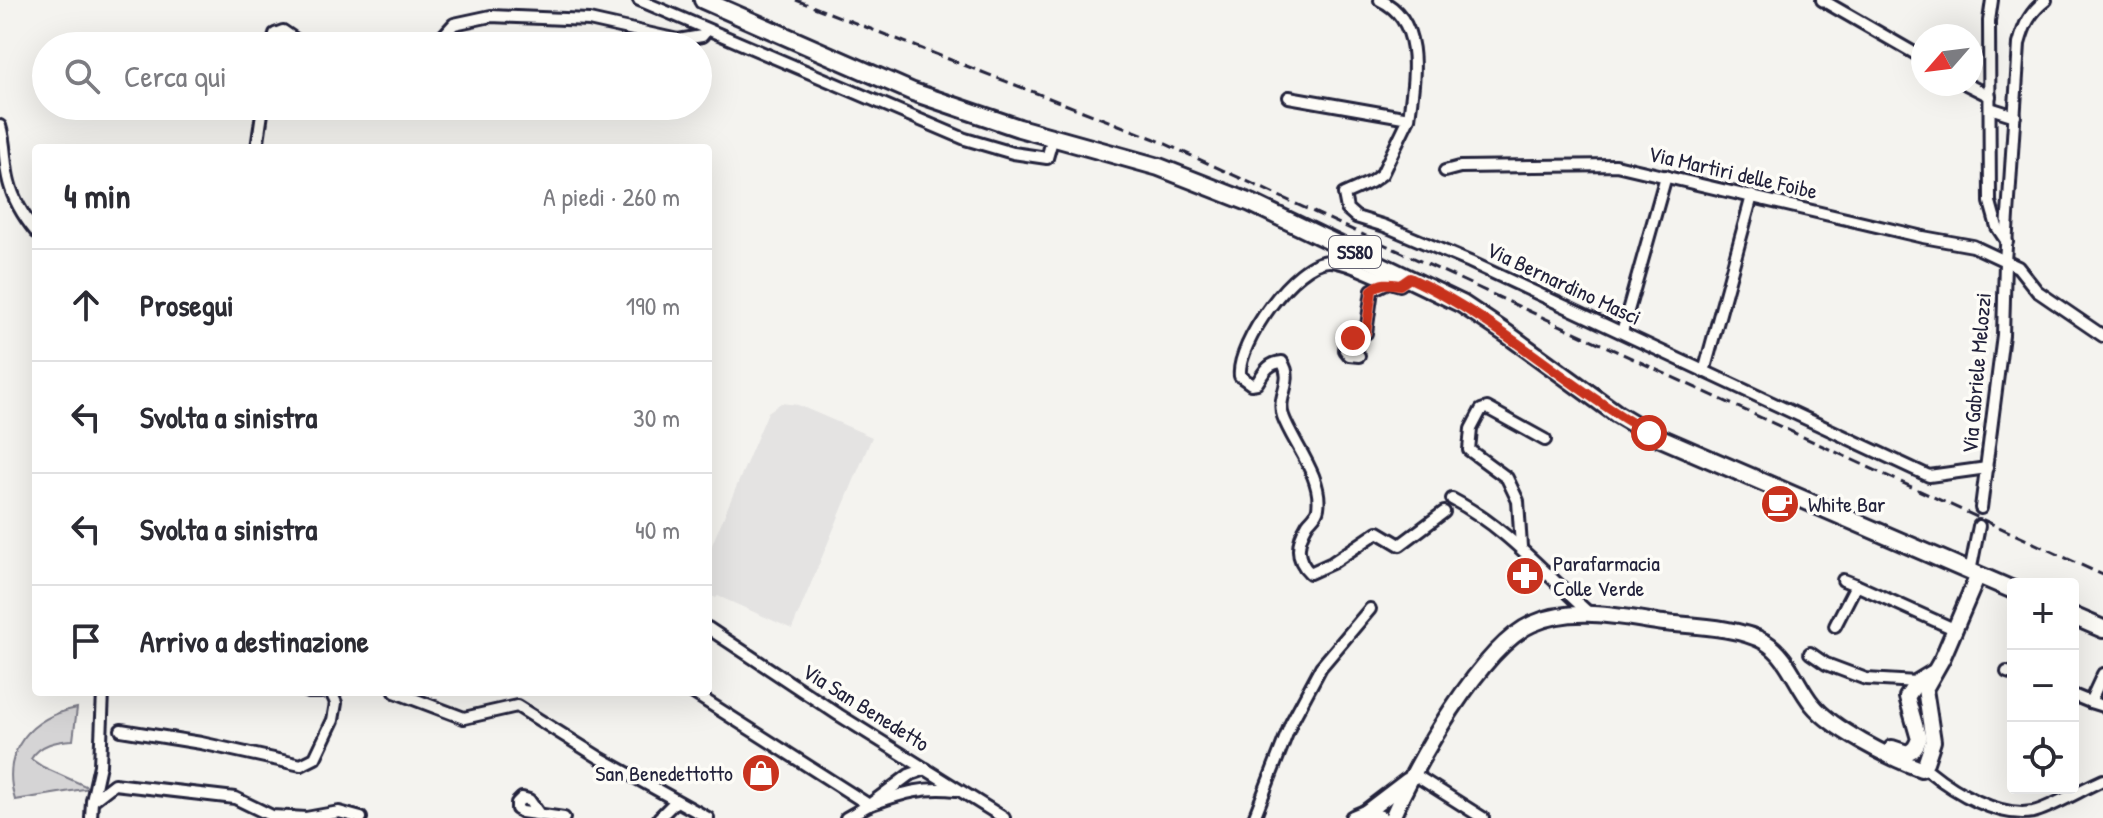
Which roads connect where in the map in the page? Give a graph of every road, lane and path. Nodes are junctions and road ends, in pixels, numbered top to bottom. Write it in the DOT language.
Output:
graph roads {
  1 [pos="639,0"];
  2 [pos="703,0"];
  3 [pos="1380,0"];
  4 [pos="1822,0"];
  5 [pos="1992,0"];
  6 [pos="2046,0"];
  7 [pos="707,30"];
  8 [pos="447,32"];
  9 [pos="642,32"];
  10 [pos="712,32"];
  11 [pos="712,32"];
  12 [pos="1911,51"];
  13 [pos="1983,92"];
  14 [pos="1990,96"];
  15 [pos="1289,97"];
  16 [pos="1990,108"];
  17 [pos="2015,116"];
  18 [pos="1409,118"];
  19 [pos="261,120"];
  20 [pos="0,126"];
  21 [pos="1053,137"];
  22 [pos="258,144"];
  23 [pos="1445,171"];
  24 [pos="1666,176"];
  25 [pos="1752,196"];
  26 [pos="32,227"];
  27 [pos="2007,242"];
  28 [pos="2005,262"];
  29 [pos="1410,278"];
  30 [pos="1388,282"];
  31 [pos="1622,332"];
  32 [pos="2103,336"];
  33 [pos="1359,356"];
  34 [pos="1704,372"];
  35 [pos="1545,440"];
  36 [pos="1987,468"];
  37 [pos="1452,499"];
  38 [pos="1981,508"];
  39 [pos="1444,512"];
  40 [pos="1979,526"];
  41 [pos="1521,547"];
  42 [pos="1974,574"];
  43 [pos="1843,580"];
  44 [pos="1856,585"];
  45 [pos="2007,588"];
  46 [pos="1370,609"];
  47 [pos="1589,613"];
  48 [pos="2079,619"];
  49 [pos="1835,626"];
  50 [pos="1954,629"];
  51 [pos="2103,629"];
  52 [pos="712,631"];
  53 [pos="1810,653"];
  54 [pos="1935,670"];
  55 [pos="2103,674"];
  56 [pos="1917,682"];
  57 [pos="103,696"];
  58 [pos="333,696"];
  59 [pos="406,696"];
  60 [pos="698,696"];
  61 [pos="2079,697"];
  62 [pos="2090,702"];
  63 [pos="2103,706"];
  64 [pos="1829,721"];
  65 [pos="121,730"];
  66 [pos="901,754"];
  67 [pos="1925,767"];
  68 [pos="926,769"];
  69 [pos="1410,777"];
  70 [pos="902,780"];
  71 [pos="2103,780"];
  72 [pos="911,790"];
  73 [pos="962,791"];
  74 [pos="92,801"];
  75 [pos="676,801"];
  76 [pos="869,805"];
  77 [pos="539,814"];
  78 [pos="1359,816"];
  79 [pos="91,818"];
  80 [pos="361,818"];
  81 [pos="564,818"];
  82 [pos="659,818"];
  83 [pos="708,818"];
  84 [pos="846,818"];
  85 [pos="1004,818"];
  86 [pos="1254,818"];
  87 [pos="1380,818"];
  88 [pos="1392,818"];
  89 [pos="1483,818"];
  1 -- 7 [label="street"];
  2 -- 21 [label="main road, SS80"];
  3 -- 18 [label="street"];
  4 -- 12 [label="street"];
  5 -- 14 [label="street"];
  6 -- 17 [label="street, Via Gabriele Melozzi"];
  7 -- 10 [label="street"];
  8 -- 9 [label="street"];
  11 -- 21 [label="street"];
  13 -- 14 [label="street"];
  14 -- 16 [label="street"];
  15 -- 18 [label="street"];
  16 -- 17 [label="street"];
  16 -- 27 [label="street"];
  17 -- 27 [label="street, Via Gabriele Melozzi"];
  18 -- 31 [label="street, Via Bernardino Masci"];
  19 -- 22 [label="street"];
  20 -- 26 [label="street"];
  21 -- 29 [label="main road, SS80"];
  23 -- 24 [label="street, Via Martiri delle Foibe"];
  24 -- 25 [label="street, Via Martiri delle Foibe"];
  24 -- 31 [label="street"];
  25 -- 28 [label="street, Via Martiri delle Foibe"];
  25 -- 34 [label="street"];
  27 -- 28 [label="street, Via Gabriele Melozzi"];
  28 -- 32 [label="street, Via Martiri delle Foibe"];
  28 -- 36 [label="street, Via Gabriele Melozzi"];
  29 -- 30 [label="street"];
  29 -- 42 [label="main road, SS80"];
  30 -- 33 [label="street"];
  30 -- 39 [label="street"];
  31 -- 34 [label="street, Via Bernardino Masci"];
  34 -- 36 [label="street, Via Bernardino Masci"];
  35 -- 41 [label="street"];
  36 -- 38 [label="street, Via Gabriele Melozzi"];
  37 -- 41 [label="street"];
  40 -- 42 [label="street"];
  41 -- 47 [label="street"];
  42 -- 45 [label="main road, SS80"];
  42 -- 50 [label="street"];
  43 -- 44 [label="street"];
  44 -- 49 [label="street"];
  44 -- 50 [label="street"];
  46 -- 86 [label="street"];
  47 -- 64 [label="street"];
  47 -- 69 [label="street"];
  48 -- 51 [label="main road"];
  50 -- 54 [label="street"];
  52 -- 66 [label="street, Via San Benedetto"];
  53 -- 56 [label="street"];
  54 -- 56 [label="street"];
  54 -- 67 [label="street"];
  55 -- 62 [label="street"];
  56 -- 64 [label="street"];
  57 -- 74 [label="street"];
  58 -- 65 [label="street"];
  59 -- 75 [label="street"];
  60 -- 76 [label="street"];
  61 -- 62 [label="street"];
  62 -- 63 [label="street"];
  64 -- 67 [label="street"];
  66 -- 68 [label="street, Via San Benedetto"];
  66 -- 70 [label="street"];
  67 -- 71 [label="street"];
  68 -- 70 [label="street"];
  68 -- 72 [label="street"];
  68 -- 73 [label="street, Via San Benedetto"];
  69 -- 78 [label="street"];
  69 -- 88 [label="street"];
  69 -- 89 [label="street"];
  70 -- 76 [label="street"];
  72 -- 73 [label="street"];
  72 -- 76 [label="street"];
  73 -- 85 [label="street, Via San Benedetto"];
  74 -- 79 [label="street"];
  74 -- 80 [label="street"];
  75 -- 82 [label="street"];
  75 -- 83 [label="street"];
  76 -- 84 [label="street"];
  77 -- 81 [label="street"];
  78 -- 87 [label="street"];
}
